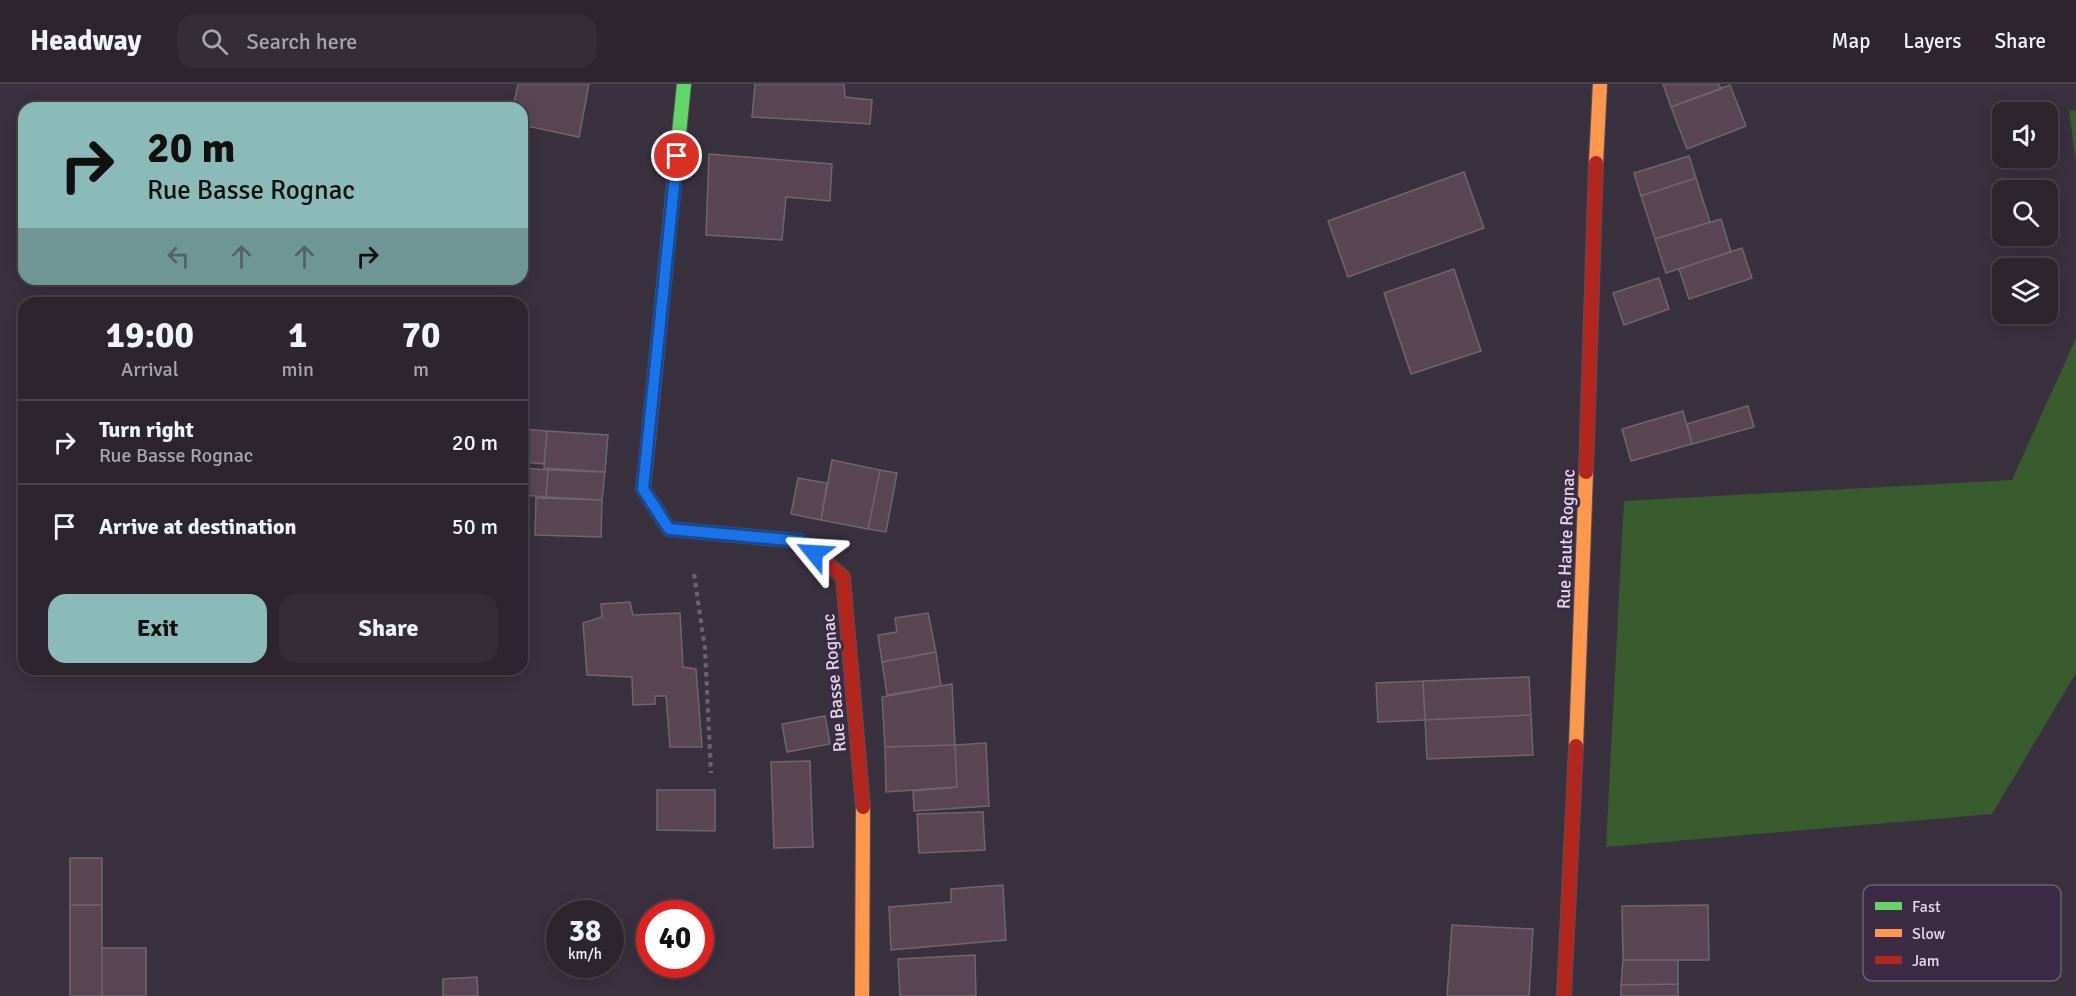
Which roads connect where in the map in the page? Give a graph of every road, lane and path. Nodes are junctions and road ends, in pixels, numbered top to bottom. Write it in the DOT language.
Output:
graph roads {
  1 [pos="684,84"];
  2 [pos="1600,84"];
  3 [pos="692,531"];
  4 [pos="711,773"];
  5 [pos="862,996"];
  6 [pos="1564,996"];
  1 -- 3 [label="street, Rue Basse Rognac"];
  2 -- 6 [label="street, Rue Haute Rognac"];
  3 -- 4 [label="path"];
  3 -- 5 [label="street, Rue Basse Rognac"];
}
